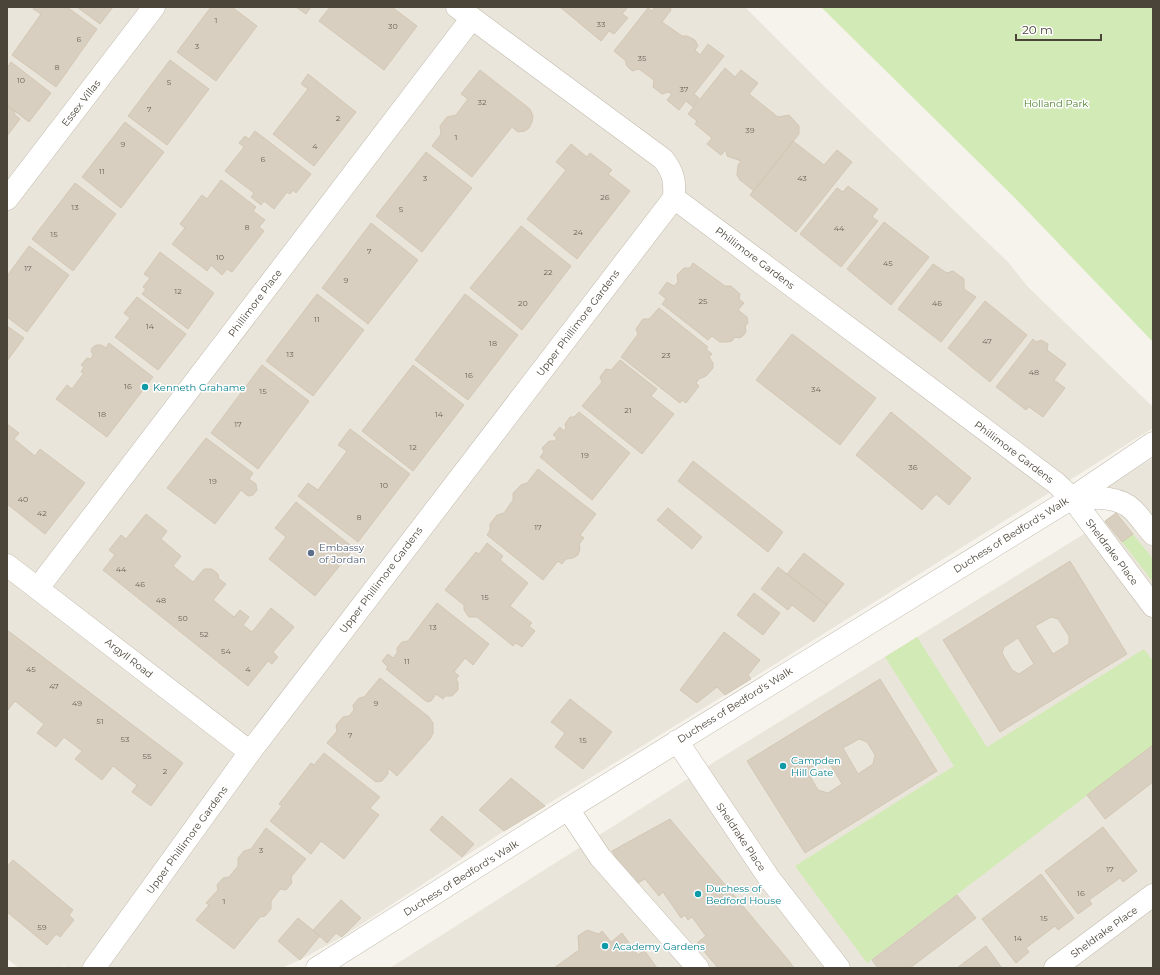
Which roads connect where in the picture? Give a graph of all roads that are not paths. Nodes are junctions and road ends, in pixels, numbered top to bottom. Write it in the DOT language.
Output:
graph roads {
  1 [pos="154,7"];
  2 [pos="465,13"];
  3 [pos="674,198"];
  4 [pos="7,199"];
  5 [pos="1153,443"];
  6 [pos="1072,498"];
  7 [pos="1153,534"];
  8 [pos="7,565"];
  9 [pos="38,588"];
  10 [pos="1153,606"];
  11 [pos="677,741"];
  12 [pos="250,752"];
  13 [pos="568,809"];
  14 [pos="1153,895"];
  15 [pos="97,966"];
  16 [pos="317,968"];
  17 [pos="698,968"];
  18 [pos="839,968"];
  19 [pos="1055,968"];
  1 -- 4 [label="street, Essex Villas"];
  2 -- 3 [label="street"];
  2 -- 9 [label="street, Phillimore Place"];
  3 -- 6 [label="street, Phillimore Gardens"];
  3 -- 12 [label="street, Upper Phillimore Gardens"];
  5 -- 6 [label="street, Duchess of Bedford's Walk"];
  6 -- 7 [label="street"];
  6 -- 10 [label="street, Sheldrake Place"];
  6 -- 11 [label="street, Duchess of Bedford's Walk"];
  8 -- 9 [label="street, Argyll Road"];
  9 -- 12 [label="street, Argyll Road"];
  11 -- 13 [label="street, Duchess of Bedford's Walk"];
  11 -- 18 [label="street, Sheldrake Place"];
  12 -- 15 [label="street, Upper Phillimore Gardens"];
  13 -- 16 [label="street, Duchess of Bedford's Walk"];
  13 -- 17 [label="street"];
  14 -- 19 [label="street, Sheldrake Place"];
}
